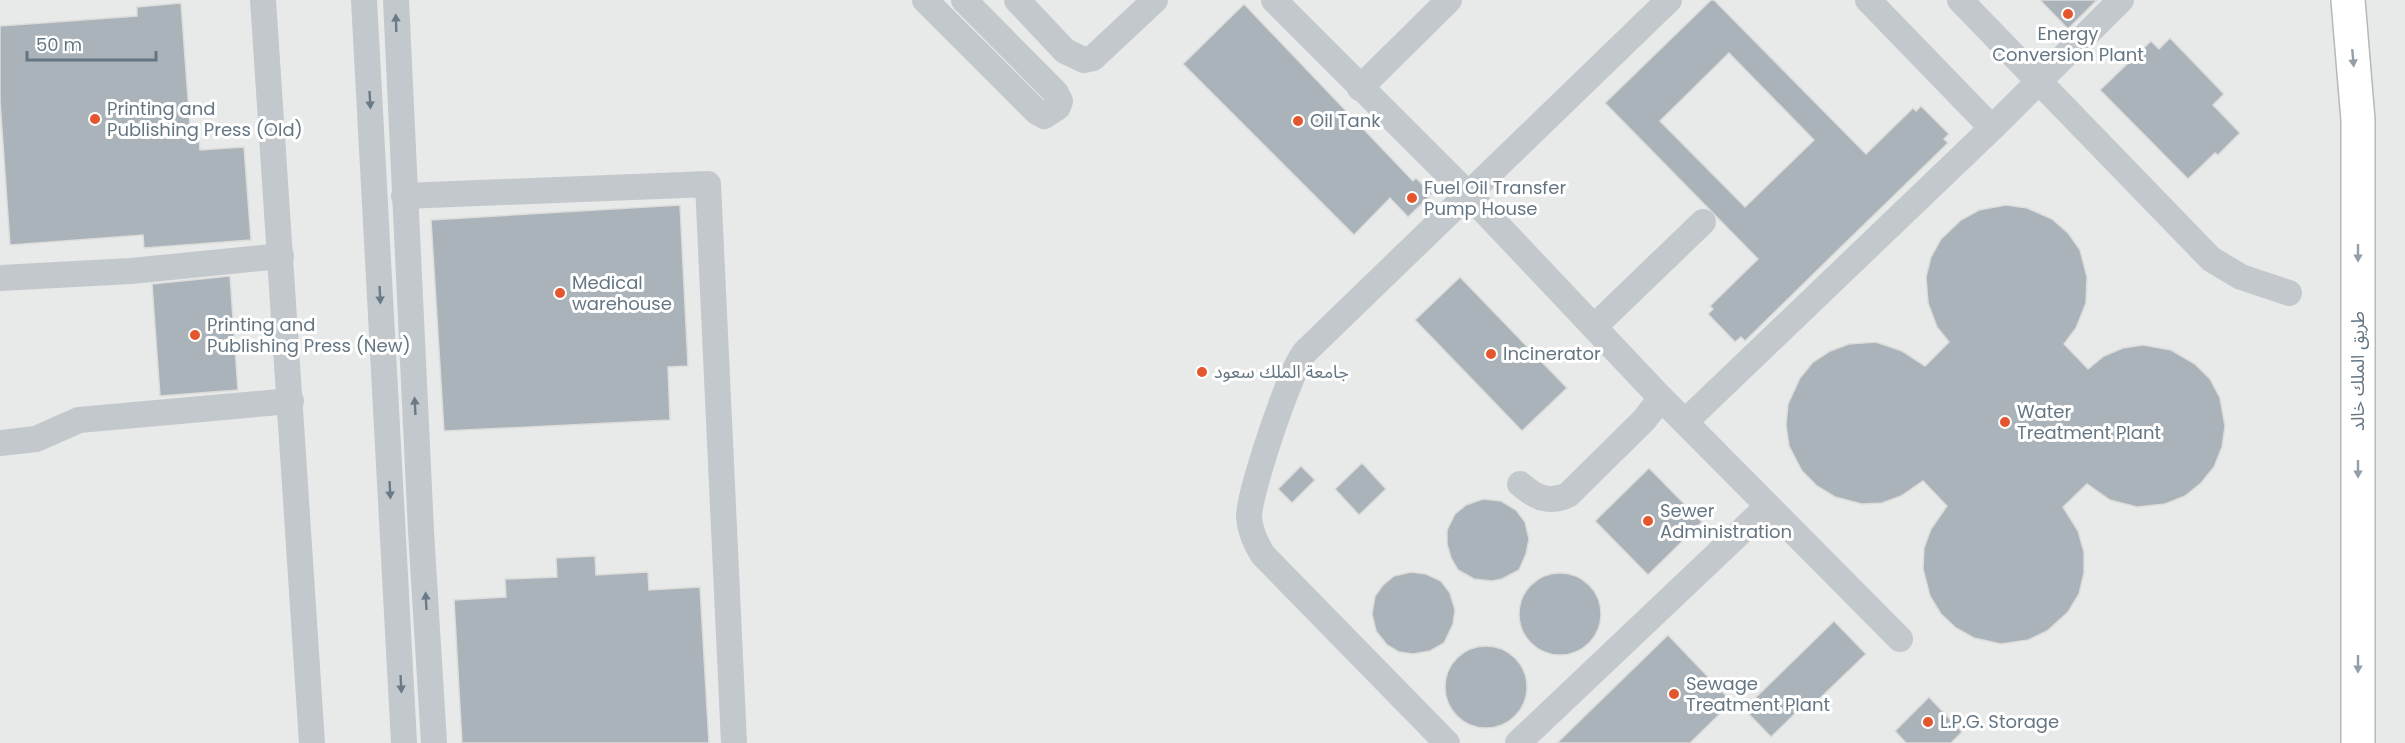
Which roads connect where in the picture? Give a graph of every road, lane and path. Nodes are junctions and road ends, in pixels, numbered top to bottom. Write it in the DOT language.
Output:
graph roads {
  1 [pos="263,0"];
  2 [pos="364,0"];
  3 [pos="396,0"];
  4 [pos="925,0"];
  5 [pos="964,0"];
  6 [pos="1017,0"];
  7 [pos="1155,0"];
  8 [pos="1274,0"];
  9 [pos="1449,0"];
  10 [pos="1669,0"];
  11 [pos="1868,0"];
  12 [pos="1960,0"];
  13 [pos="2121,0"];
  14 [pos="2348,0"];
  15 [pos="397,63"];
  16 [pos="368,64"];
  17 [pos="2039,81"];
  18 [pos="1360,88"];
  19 [pos="1992,128"];
  20 [pos="1469,195"];
  21 [pos="404,196"];
  22 [pos="1703,222"];
  23 [pos="281,256"];
  24 [pos="0,278"];
  25 [pos="2289,293"];
  26 [pos="1594,327"];
  27 [pos="1661,398"];
  28 [pos="291,401"];
  29 [pos="1686,421"];
  30 [pos="0,443"];
  31 [pos="1520,484"];
  32 [pos="1768,506"];
  33 [pos="421,531"];
  34 [pos="392,532"];
  35 [pos="1900,639"];
  36 [pos="312,743"];
  37 [pos="405,743"];
  38 [pos="434,743"];
  39 [pos="734,743"];
  40 [pos="1447,743"];
  41 [pos="1518,743"];
  42 [pos="2358,743"];
  1 -- 23 [label="street"];
  2 -- 16 [label="street"];
  15 -- 3 [label="street, one-way"];
  4 -- 5 [label="street"];
  6 -- 7 [label="street"];
  8 -- 18 [label="street"];
  9 -- 18 [label="street"];
  10 -- 20 [label="street"];
  11 -- 19 [label="street"];
  12 -- 17 [label="street"];
  13 -- 17 [label="street"];
  14 -- 42 [label="highway, طريق الملك خالد, one-way"];
  15 -- 16 [label="street"];
  15 -- 21 [label="street"];
  16 -- 34 [label="street, one-way"];
  17 -- 19 [label="street"];
  17 -- 25 [label="street"];
  18 -- 20 [label="street"];
  19 -- 29 [label="street"];
  20 -- 26 [label="street"];
  20 -- 40 [label="street"];
  33 -- 21 [label="street, one-way"];
  21 -- 39 [label="street"];
  22 -- 26 [label="street"];
  23 -- 24 [label="street"];
  23 -- 28 [label="street"];
  26 -- 27 [label="street"];
  27 -- 29 [label="street"];
  27 -- 31 [label="street"];
  28 -- 30 [label="street"];
  28 -- 36 [label="street"];
  29 -- 32 [label="street"];
  32 -- 35 [label="street"];
  32 -- 41 [label="street"];
  33 -- 34 [label="street"];
  38 -- 33 [label="street, one-way"];
  34 -- 37 [label="street, one-way"];
}
